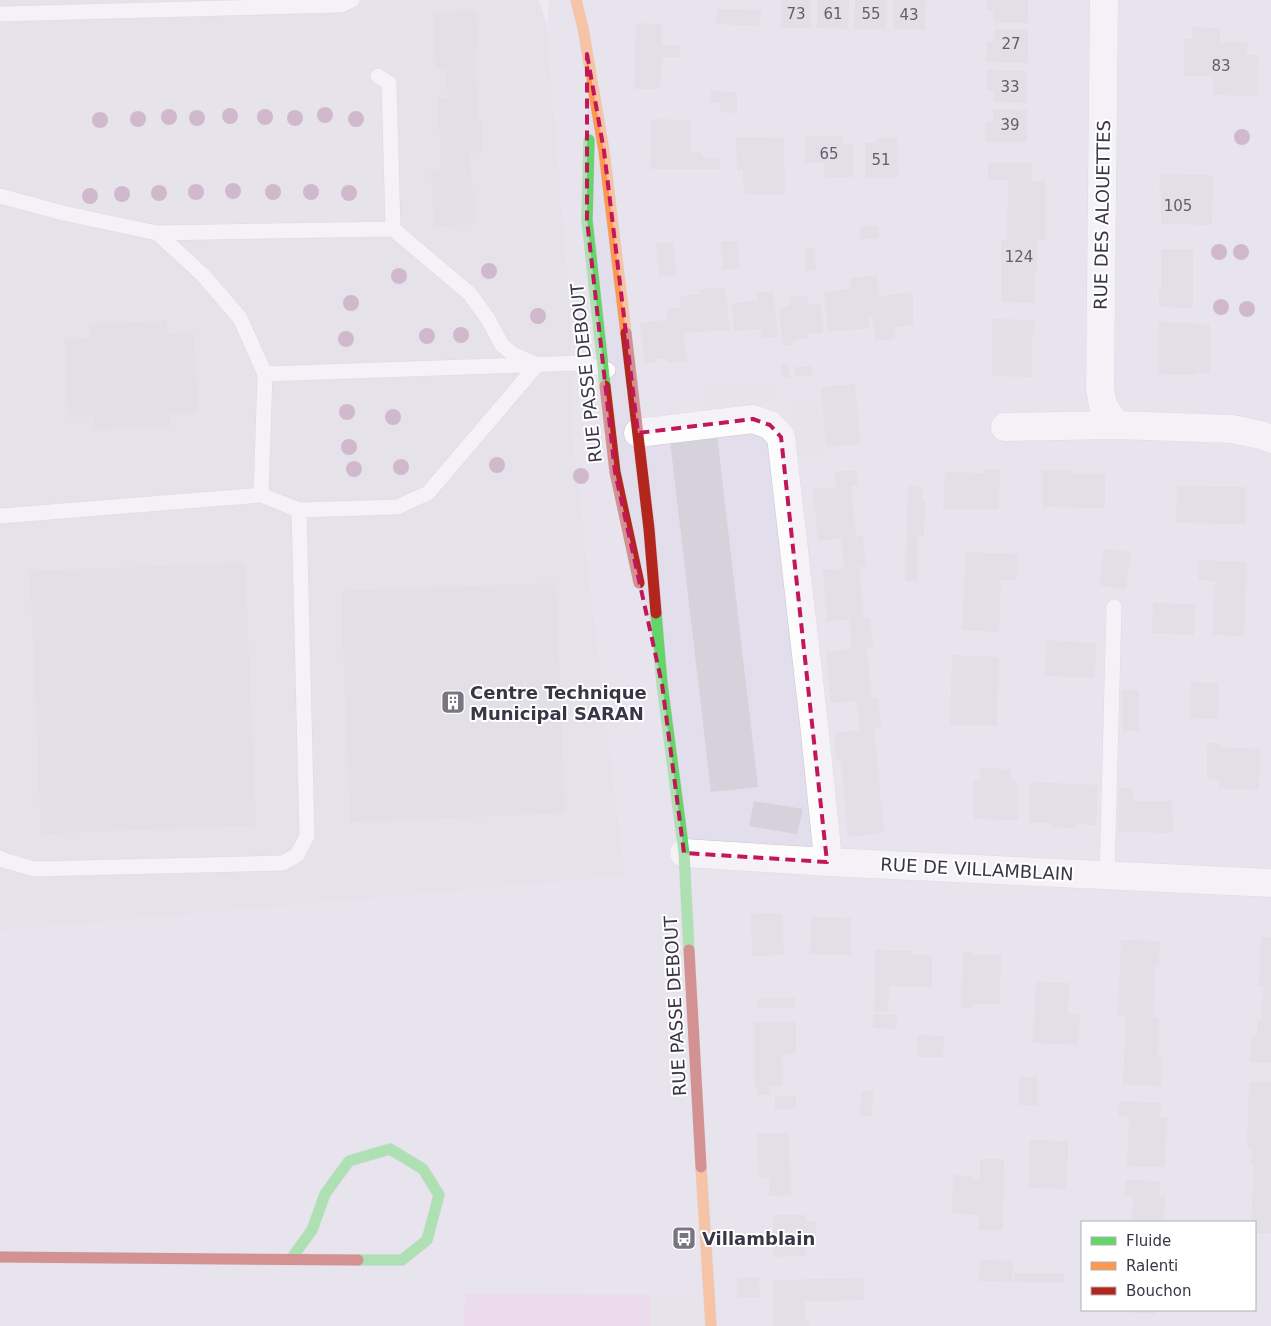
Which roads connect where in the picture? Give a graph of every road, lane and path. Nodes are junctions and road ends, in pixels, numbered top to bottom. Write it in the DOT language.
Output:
graph roads {
  1 [pos="352,0"];
  2 [pos="576,0"];
  3 [pos="1104,0"];
  4 [pos="0,14"];
  5 [pos="587,54"];
  6 [pos="378,76"];
  7 [pos="0,196"];
  8 [pos="393,229"];
  9 [pos="157,233"];
  10 [pos="624,321"];
  11 [pos="601,347"];
  12 [pos="580,363"];
  13 [pos="537,365"];
  14 [pos="603,368"];
  15 [pos="265,374"];
  16 [pos="1117,425"];
  17 [pos="1005,427"];
  18 [pos="638,433"];
  19 [pos="1271,439"];
  20 [pos="643,478"];
  21 [pos="261,494"];
  22 [pos="299,510"];
  23 [pos="0,516"];
  24 [pos="1114,607"];
  25 [pos="662,684"];
  26 [pos="684,853"];
  27 [pos="0,858"];
  28 [pos="827,862"];
  29 [pos="1107,876"];
  30 [pos="1271,883"];
  31 [pos="0,1257"];
  32 [pos="291,1259"];
  33 [pos="711,1326"];
  1 -- 4 [label="lane"];
  2 -- 5 [label="main road, RUE PASSE DEBOUT"];
  3 -- 16 [label="street, RUE DES ALOUETTES"];
  5 -- 10 [label="main road, RUE PASSE DEBOUT"];
  5 -- 11 [label="main road, RUE PASSE DEBOUT"];
  6 -- 8 [label="lane"];
  7 -- 9 [label="lane"];
  8 -- 9 [label="lane"];
  8 -- 13 [label="lane"];
  9 -- 15 [label="lane"];
  10 -- 11 [label="lane"];
  10 -- 18 [label="main road, RUE PASSE DEBOUT"];
  11 -- 12 [label="lane"];
  11 -- 14 [label="main road, RUE PASSE DEBOUT"];
  12 -- 13 [label="lane"];
  12 -- 14 [label="lane"];
  13 -- 15 [label="lane"];
  13 -- 22 [label="lane"];
  14 -- 20 [label="lane"];
  14 -- 25 [label="main road, RUE PASSE DEBOUT"];
  15 -- 21 [label="lane"];
  16 -- 17 [label="street"];
  16 -- 19 [label="street"];
  18 -- 20 [label="main road, RUE PASSE DEBOUT"];
  18 -- 28 [label="street"];
  20 -- 25 [label="main road, RUE PASSE DEBOUT"];
  21 -- 22 [label="lane"];
  21 -- 23 [label="lane"];
  22 -- 27 [label="lane"];
  24 -- 29 [label="lane"];
  25 -- 26 [label="main road, RUE PASSE DEBOUT"];
  26 -- 28 [label="street, RUE DE VILLAMBLAIN"];
  26 -- 33 [label="main road, RUE PASSE DEBOUT"];
  28 -- 29 [label="street, RUE DE VILLAMBLAIN"];
  29 -- 30 [label="street, RUE DE VILLAMBLAIN"];
  31 -- 32 [label="main road"];
  32 -- 32 [label="main road"];
}
